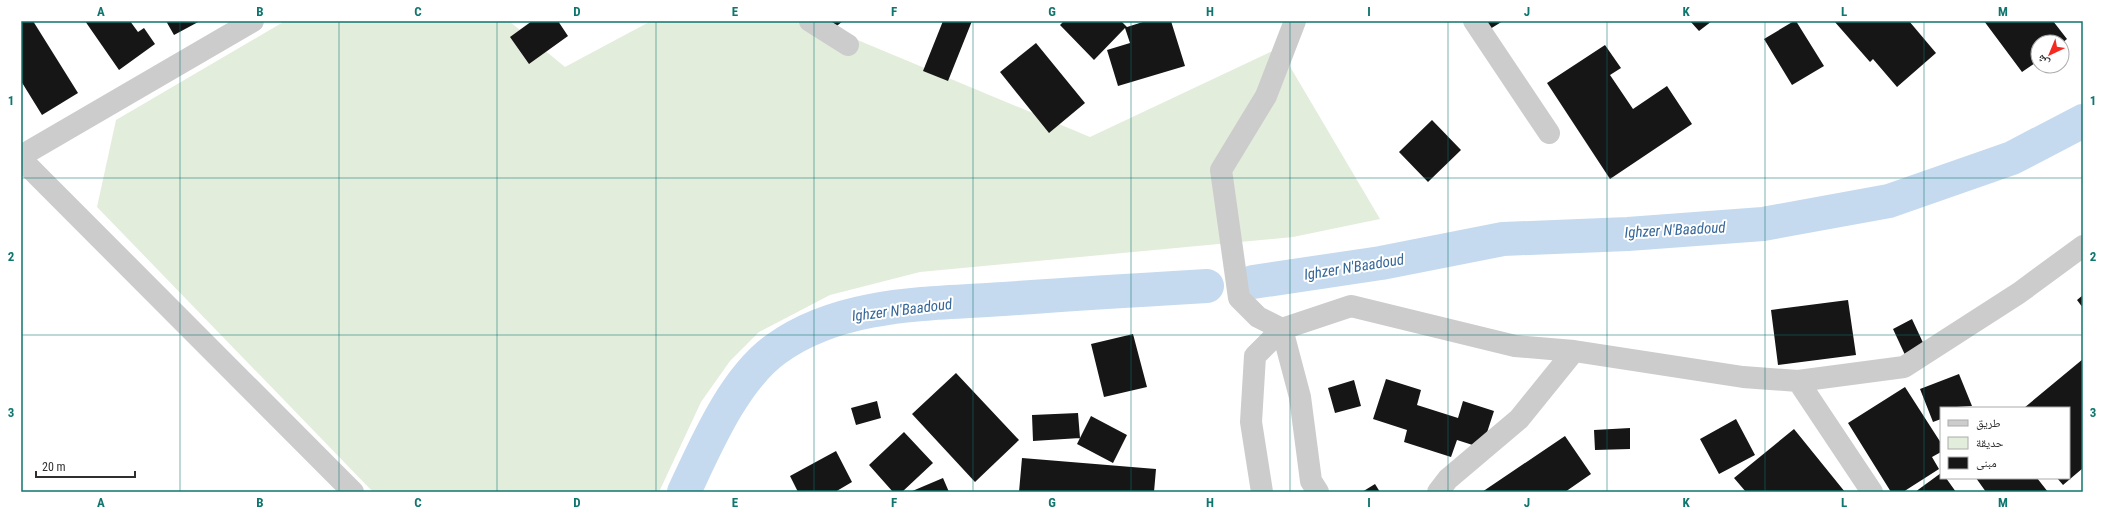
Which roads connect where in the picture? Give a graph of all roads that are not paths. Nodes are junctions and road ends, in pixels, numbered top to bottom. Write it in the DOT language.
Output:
graph roads {
  1 [pos="253,21"];
  2 [pos="810,21"];
  3 [pos="1295,21"];
  4 [pos="1474,21"];
  5 [pos="848,45"];
  6 [pos="1549,133"];
  7 [pos="21,156"];
  8 [pos="21,159"];
  9 [pos="2083,246"];
  10 [pos="1282,329"];
  11 [pos="1574,351"];
  12 [pos="1798,381"];
  13 [pos="353,492"];
  14 [pos="1262,492"];
  15 [pos="1318,492"];
  16 [pos="1438,492"];
  17 [pos="1872,492"];
  1 -- 7 [label="street"];
  2 -- 5 [label="street"];
  3 -- 10 [label="street"];
  4 -- 6 [label="street"];
  8 -- 13 [label="street"];
  9 -- 12 [label="street"];
  10 -- 11 [label="street"];
  10 -- 14 [label="street"];
  10 -- 15 [label="street"];
  11 -- 12 [label="street"];
  11 -- 16 [label="street"];
  12 -- 17 [label="street"];
}
